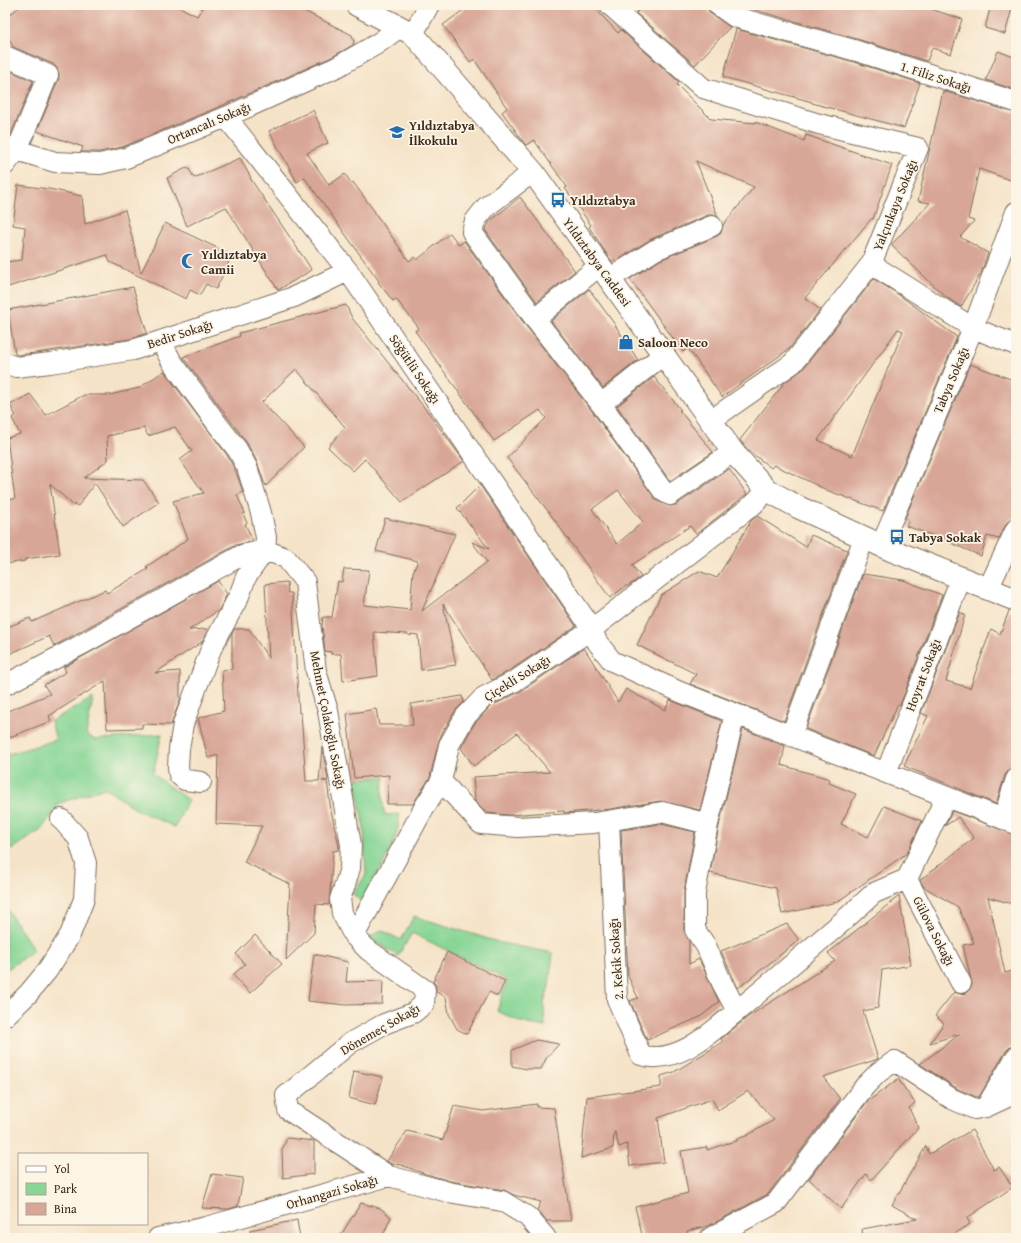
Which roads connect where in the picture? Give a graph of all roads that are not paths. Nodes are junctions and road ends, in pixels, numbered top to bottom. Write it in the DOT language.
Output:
graph roads {
  1 [pos="357,5"];
  2 [pos="429,5"];
  3 [pos="610,5"];
  4 [pos="718,5"];
  5 [pos="406,30"];
  6 [pos="5,56"];
  7 [pos="1016,102"];
  8 [pos="226,117"];
  9 [pos="9,154"];
  10 [pos="533,172"];
  11 [pos="1016,212"];
  12 [pos="712,226"];
  13 [pos="871,264"];
  14 [pos="348,271"];
  15 [pos="604,272"];
  16 [pos="535,319"];
  17 [pos="973,328"];
  18 [pos="163,340"];
  19 [pos="1016,346"];
  20 [pos="663,355"];
  21 [pos="5,364"];
  22 [pos="601,404"];
  23 [pos="710,421"];
  24 [pos="733,452"];
  25 [pos="767,490"];
  26 [pos="1016,529"];
  27 [pos="873,542"];
  28 [pos="265,550"];
  29 [pos="961,578"];
  30 [pos="988,589"];
  31 [pos="1016,600"];
  32 [pos="592,629"];
  33 [pos="5,685"];
  34 [pos="735,714"];
  35 [pos="791,736"];
  36 [pos="886,773"];
  37 [pos="1016,779"];
  38 [pos="441,781"];
  39 [pos="200,782"];
  40 [pos="946,797"];
  41 [pos="61,819"];
  42 [pos="609,821"];
  43 [pos="1009,822"];
  44 [pos="708,824"];
  45 [pos="907,879"];
  46 [pos="354,936"];
  47 [pos="961,983"];
  48 [pos="737,1011"];
  49 [pos="5,1016"];
  50 [pos="1016,1057"];
  51 [pos="1016,1093"];
  52 [pos="986,1107"];
  53 [pos="288,1110"];
  54 [pos="389,1176"];
  55 [pos="158,1238"];
  56 [pos="546,1238"];
  57 [pos="710,1238"];
  1 -- 5 [label="main road, Yıldıztabya Caddesi"];
  2 -- 5 [label="street"];
  3 -- 13 [label="street, Yalçınkaya Sokağı"];
  4 -- 7 [label="street, 1. Filiz Sokağı"];
  5 -- 8 [label="street, Ortancalı Sokağı"];
  5 -- 10 [label="main road, Yıldıztabya Caddesi"];
  6 -- 9 [label="street"];
  8 -- 9 [label="street, Ortancalı Sokağı"];
  8 -- 14 [label="street, Söğütlü Sokağı"];
  10 -- 15 [label="main road, Yıldıztabya Caddesi"];
  10 -- 16 [label="street"];
  11 -- 17 [label="street, Tabya Sokağı"];
  12 -- 15 [label="street"];
  13 -- 17 [label="street"];
  13 -- 23 [label="street, Yalçınkaya Sokağı"];
  14 -- 18 [label="street, Bedir Sokağı"];
  14 -- 32 [label="street, Söğütlü Sokağı"];
  15 -- 16 [label="street"];
  15 -- 20 [label="main road, Yıldıztabya Caddesi"];
  16 -- 22 [label="street"];
  17 -- 19 [label="street"];
  17 -- 27 [label="street, Tabya Sokağı"];
  18 -- 21 [label="street, Bedir Sokağı"];
  18 -- 28 [label="street"];
  20 -- 22 [label="street"];
  20 -- 23 [label="main road, Yıldıztabya Caddesi"];
  22 -- 24 [label="street"];
  23 -- 24 [label="main road, Yıldıztabya Caddesi"];
  24 -- 25 [label="main road, Yıldıztabya Caddesi"];
  25 -- 27 [label="main road, Yıldıztabya Caddesi"];
  25 -- 32 [label="street, Çiçekli Sokağı"];
  26 -- 30 [label="street"];
  27 -- 29 [label="main road, Yıldıztabya Caddesi"];
  27 -- 35 [label="street, Tabya Sokağı"];
  28 -- 33 [label="street"];
  28 -- 39 [label="street"];
  28 -- 46 [label="street, Mehmet Çolakoğlu Sokağı"];
  29 -- 30 [label="main road, Yıldıztabya Caddesi"];
  29 -- 36 [label="street, Hoyrat Sokağı"];
  30 -- 31 [label="main road, Yıldıztabya Caddesi"];
  32 -- 34 [label="street, Söğütlü Sokağı"];
  32 -- 38 [label="street, Çiçekli Sokağı"];
  34 -- 35 [label="street, Söğütlü Sokağı"];
  34 -- 44 [label="street"];
  35 -- 36 [label="street, Söğütlü Sokağı"];
  36 -- 40 [label="street, Söğütlü Sokağı"];
  37 -- 43 [label="street"];
  38 -- 42 [label="street"];
  38 -- 46 [label="street, Çiçekli Sokağı"];
  40 -- 43 [label="street, Söğütlü Sokağı"];
  40 -- 45 [label="street"];
  41 -- 49 [label="street"];
  42 -- 44 [label="street"];
  42 -- 48 [label="street, 2. Kekik Sokağı"];
  44 -- 48 [label="street"];
  45 -- 47 [label="street, Gülova Sokağı"];
  45 -- 48 [label="street, 2. Kekik Sokağı"];
  46 -- 53 [label="street, Dönemeç Sokağı"];
  50 -- 52 [label="street"];
  51 -- 52 [label="street"];
  52 -- 57 [label="street"];
  53 -- 54 [label="street, Orhangazi Sokağı"];
  54 -- 55 [label="street, Orhangazi Sokağı"];
  54 -- 56 [label="street"];
}
